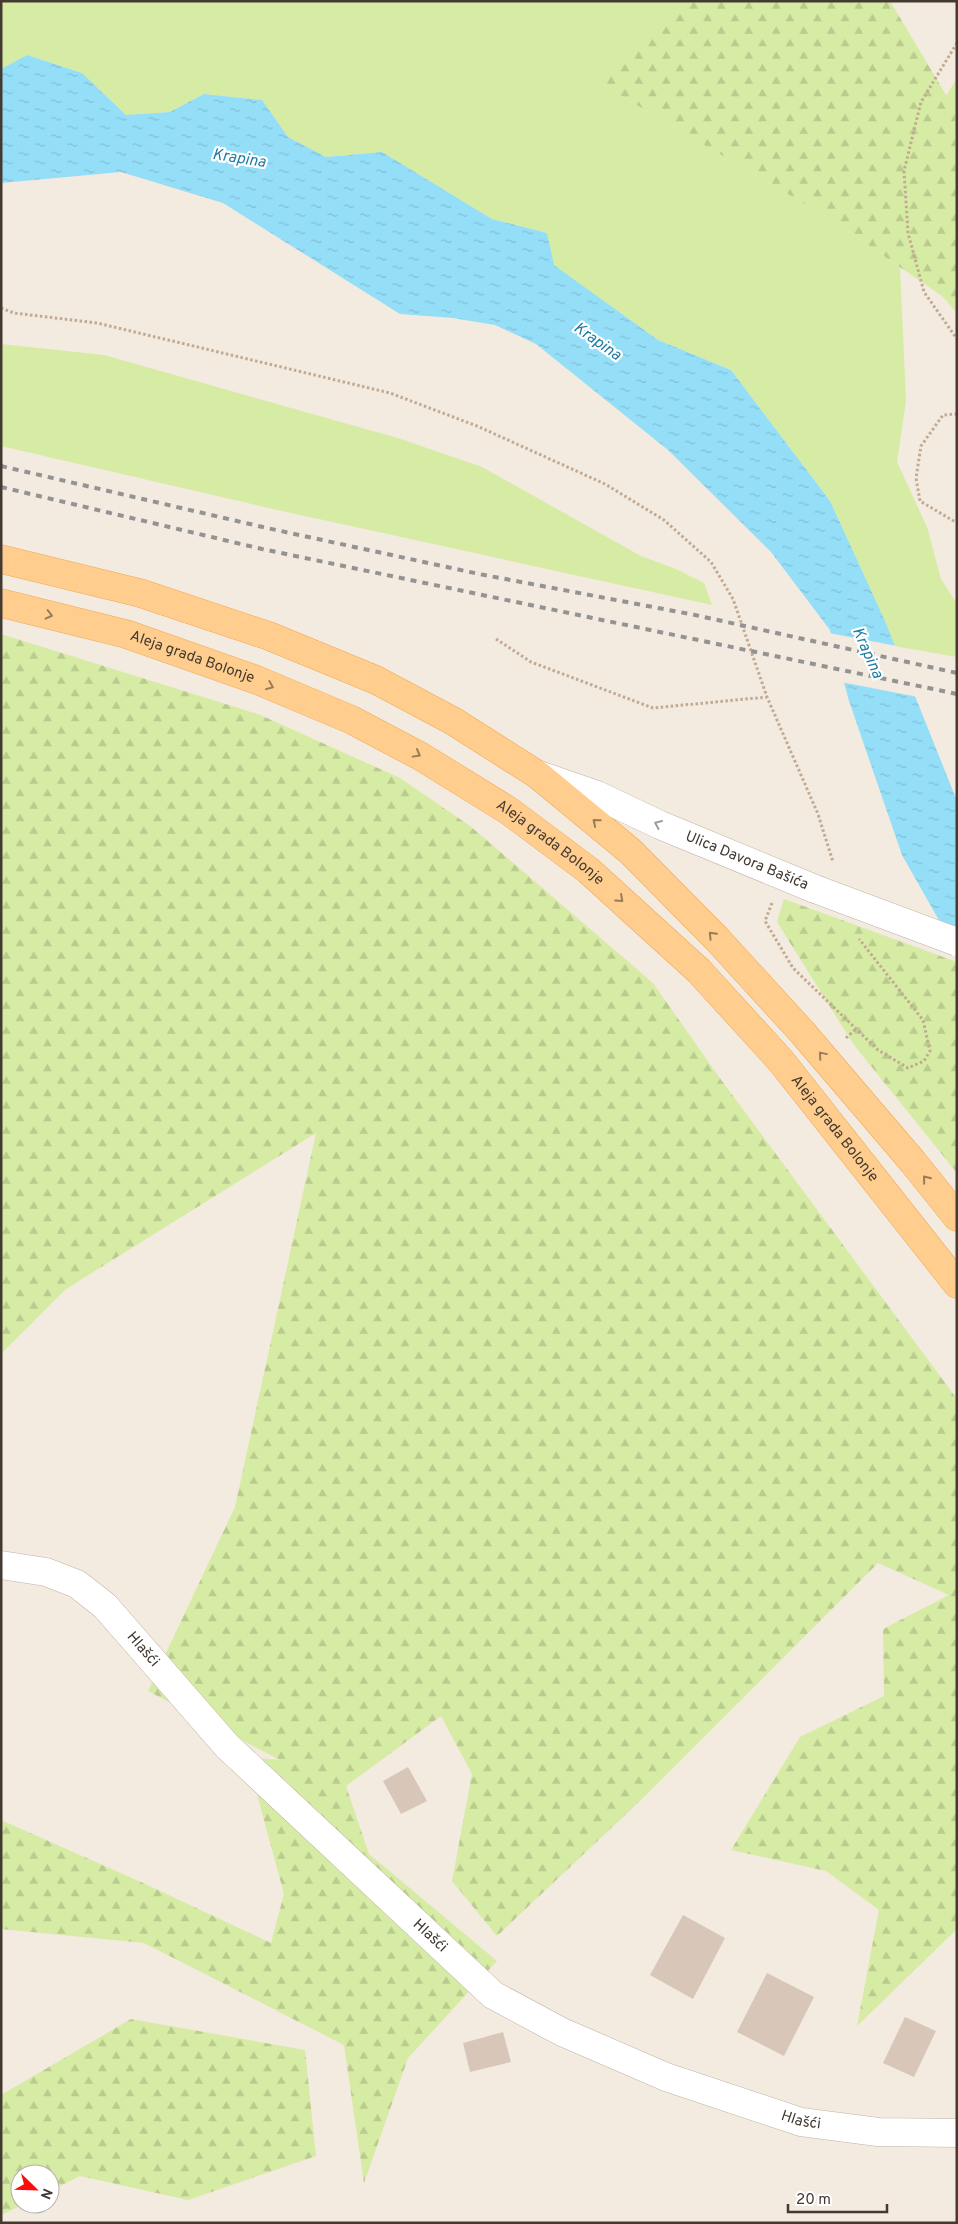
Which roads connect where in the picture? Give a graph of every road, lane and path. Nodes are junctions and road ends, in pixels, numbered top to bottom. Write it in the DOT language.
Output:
graph roads {
  1 [pos="957,43"];
  2 [pos="1,308"];
  3 [pos="957,339"];
  4 [pos="957,414"];
  5 [pos="957,523"];
  6 [pos="1,559"];
  7 [pos="1,604"];
  8 [pos="496,639"];
  9 [pos="767,697"];
  10 [pos="538,775"];
  11 [pos="835,869"];
  12 [pos="783,878"];
  13 [pos="854,933"];
  14 [pos="957,942"];
  15 [pos="957,1217"];
  16 [pos="957,1284"];
  17 [pos="1,1565"];
  18 [pos="957,2133"];
  1 -- 3 [label="path"];
  2 -- 9 [label="path"];
  4 -- 5 [label="path"];
  6 -- 10 [label="main road"];
  7 -- 16 [label="main road, Aleja grada Bolonje, one-way"];
  8 -- 9 [label="path"];
  9 -- 11 [label="path"];
  12 -- 10 [label="street, Ulica Davora Bašića, one-way"];
  15 -- 10 [label="main road, one-way"];
  12 -- 13 [label="path"];
  12 -- 14 [label="street, Ulica Davora Bašića, bridge"];
  17 -- 18 [label="street, Hlašći"];
}
